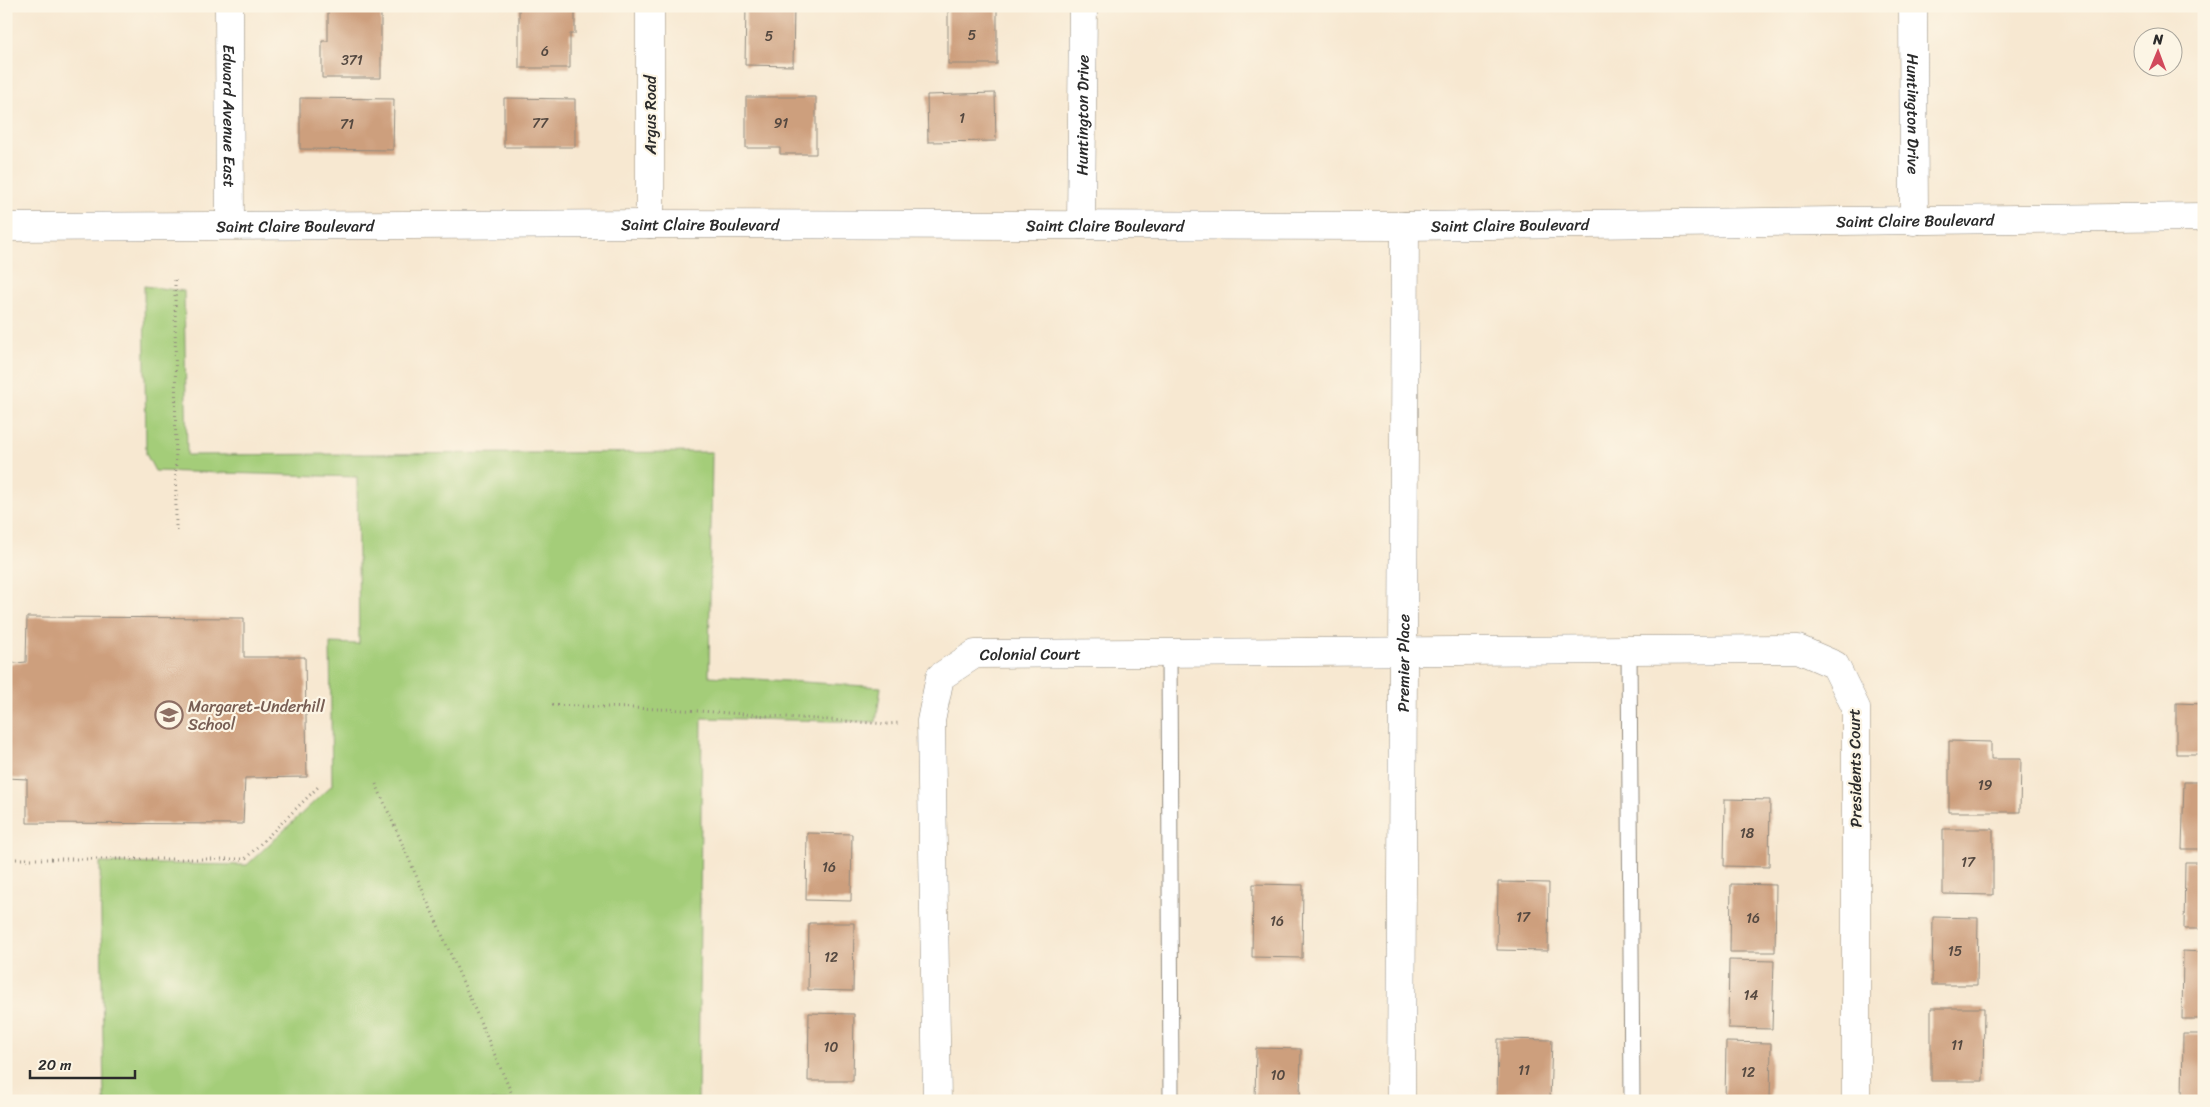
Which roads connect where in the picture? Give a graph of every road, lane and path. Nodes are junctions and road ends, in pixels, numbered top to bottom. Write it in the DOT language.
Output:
graph roads {
  1 [pos="229,6"];
  2 [pos="650,6"];
  3 [pos="1083,6"];
  4 [pos="1913,6"];
  5 [pos="2204,217"];
  6 [pos="1914,221"];
  7 [pos="650,224"];
  8 [pos="230,225"];
  9 [pos="1081,225"];
  10 [pos="1404,226"];
  11 [pos="6,227"];
  12 [pos="175,280"];
  13 [pos="176,531"];
  14 [pos="1629,650"];
  15 [pos="1404,651"];
  16 [pos="1169,652"];
  17 [pos="552,705"];
  18 [pos="931,721"];
  19 [pos="376,784"];
  20 [pos="320,785"];
  21 [pos="6,859"];
  22 [pos="515,1101"];
  23 [pos="937,1101"];
  24 [pos="1171,1101"];
  25 [pos="1401,1101"];
  26 [pos="1632,1101"];
  27 [pos="1856,1101"];
  1 -- 8 [label="street, Edward Avenue East"];
  2 -- 7 [label="street, Argus Road"];
  3 -- 9 [label="street, Huntington Drive"];
  4 -- 6 [label="street, Huntington Drive"];
  5 -- 6 [label="street, Saint Claire Boulevard"];
  6 -- 10 [label="street, Saint Claire Boulevard"];
  7 -- 8 [label="street, Saint Claire Boulevard"];
  7 -- 9 [label="street, Saint Claire Boulevard"];
  8 -- 11 [label="street, Saint Claire Boulevard"];
  9 -- 10 [label="street, Saint Claire Boulevard"];
  10 -- 15 [label="street, Premier Place"];
  12 -- 13 [label="path"];
  14 -- 15 [label="street, Presidents Court"];
  14 -- 26 [label="lane"];
  14 -- 27 [label="street, Presidents Court"];
  15 -- 16 [label="street, Colonial Court"];
  15 -- 25 [label="street, Premier Place"];
  16 -- 18 [label="street, Colonial Court"];
  16 -- 24 [label="lane"];
  17 -- 18 [label="path"];
  18 -- 23 [label="street, Colonial Court"];
  19 -- 22 [label="path"];
  20 -- 21 [label="path"];
}
